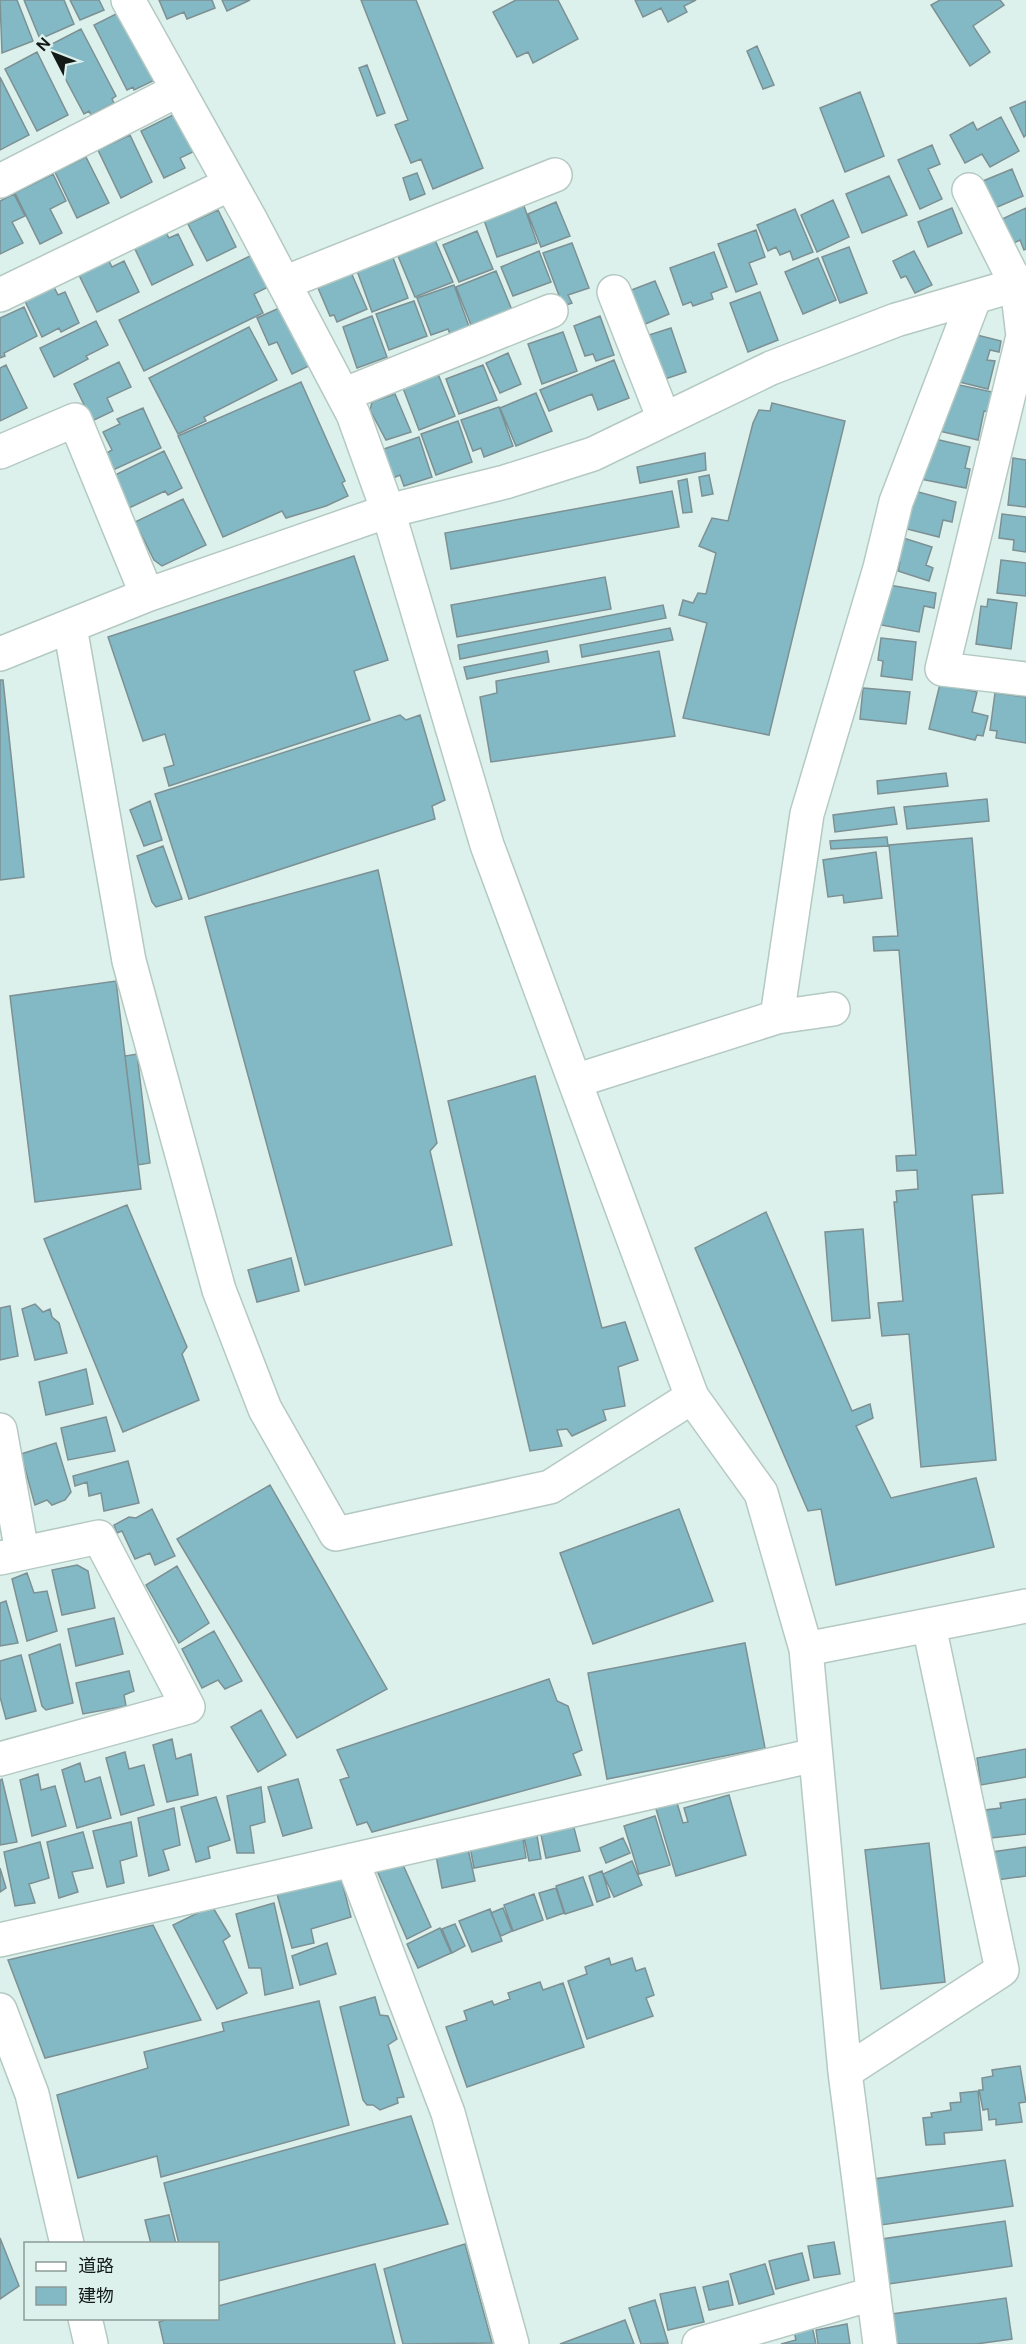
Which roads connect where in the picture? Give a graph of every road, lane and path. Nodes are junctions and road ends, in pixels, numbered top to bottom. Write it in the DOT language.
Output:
graph roads {
  1 [pos="128,0"];
  2 [pos="178,90"];
  3 [pos="555,175"];
  4 [pos="0,181"];
  5 [pos="230,184"];
  6 [pos="969,190"];
  7 [pos="284,283"];
  8 [pos="1021,284"];
  9 [pos="614,292"];
  10 [pos="0,295"];
  11 [pos="974,299"];
  12 [pos="551,311"];
  13 [pos="343,395"];
  14 [pos="664,419"];
  15 [pos="0,452"];
  16 [pos="388,511"];
  17 [pos="147,595"];
  18 [pos="70,627"];
  19 [pos="0,654"];
  20 [pos="1026,679"];
  21 [pos="833,1008"];
  22 [pos="777,1017"];
  23 [pos="575,1081"];
  24 [pos="692,1397"];
  25 [pos="0,1430"];
  26 [pos="11,1555"];
  27 [pos="1026,1606"];
  28 [pos="929,1626"];
  29 [pos="806,1649"];
  30 [pos="815,1755"];
  31 [pos="0,1759"];
  32 [pos="352,1860"];
  33 [pos="0,1940"];
  34 [pos="0,2010"];
  35 [pos="845,2072"];
  36 [pos="67,2242"];
  37 [pos="872,2294"];
  38 [pos="85,2320"];
  39 [pos="91,2344"];
  40 [pos="512,2344"];
  41 [pos="699,2344"];
  42 [pos="879,2344"];
  1 -- 2 [label="street"];
  2 -- 4 [label="street"];
  2 -- 5 [label="street"];
  3 -- 7 [label="street"];
  5 -- 7 [label="street"];
  5 -- 10 [label="street"];
  6 -- 8 [label="street"];
  7 -- 13 [label="street"];
  8 -- 11 [label="street"];
  8 -- 20 [label="street"];
  9 -- 14 [label="street"];
  11 -- 14 [label="street"];
  11 -- 22 [label="street"];
  12 -- 13 [label="street"];
  13 -- 16 [label="street"];
  14 -- 16 [label="street"];
  15 -- 17 [label="street"];
  16 -- 17 [label="street"];
  16 -- 23 [label="street"];
  17 -- 18 [label="street"];
  18 -- 19 [label="street"];
  18 -- 24 [label="street"];
  21 -- 22 [label="street"];
  22 -- 23 [label="street"];
  23 -- 24 [label="street"];
  24 -- 29 [label="street"];
  25 -- 26 [label="street"];
  26 -- 31 [label="street"];
  27 -- 28 [label="street"];
  28 -- 29 [label="street"];
  28 -- 35 [label="street"];
  29 -- 30 [label="street"];
  30 -- 32 [label="street"];
  30 -- 35 [label="street"];
  32 -- 33 [label="street"];
  32 -- 40 [label="street"];
  34 -- 36 [label="street"];
  35 -- 37 [label="street"];
  37 -- 41 [label="street"];
  37 -- 42 [label="street"];
  38 -- 39 [label="street"];
}
